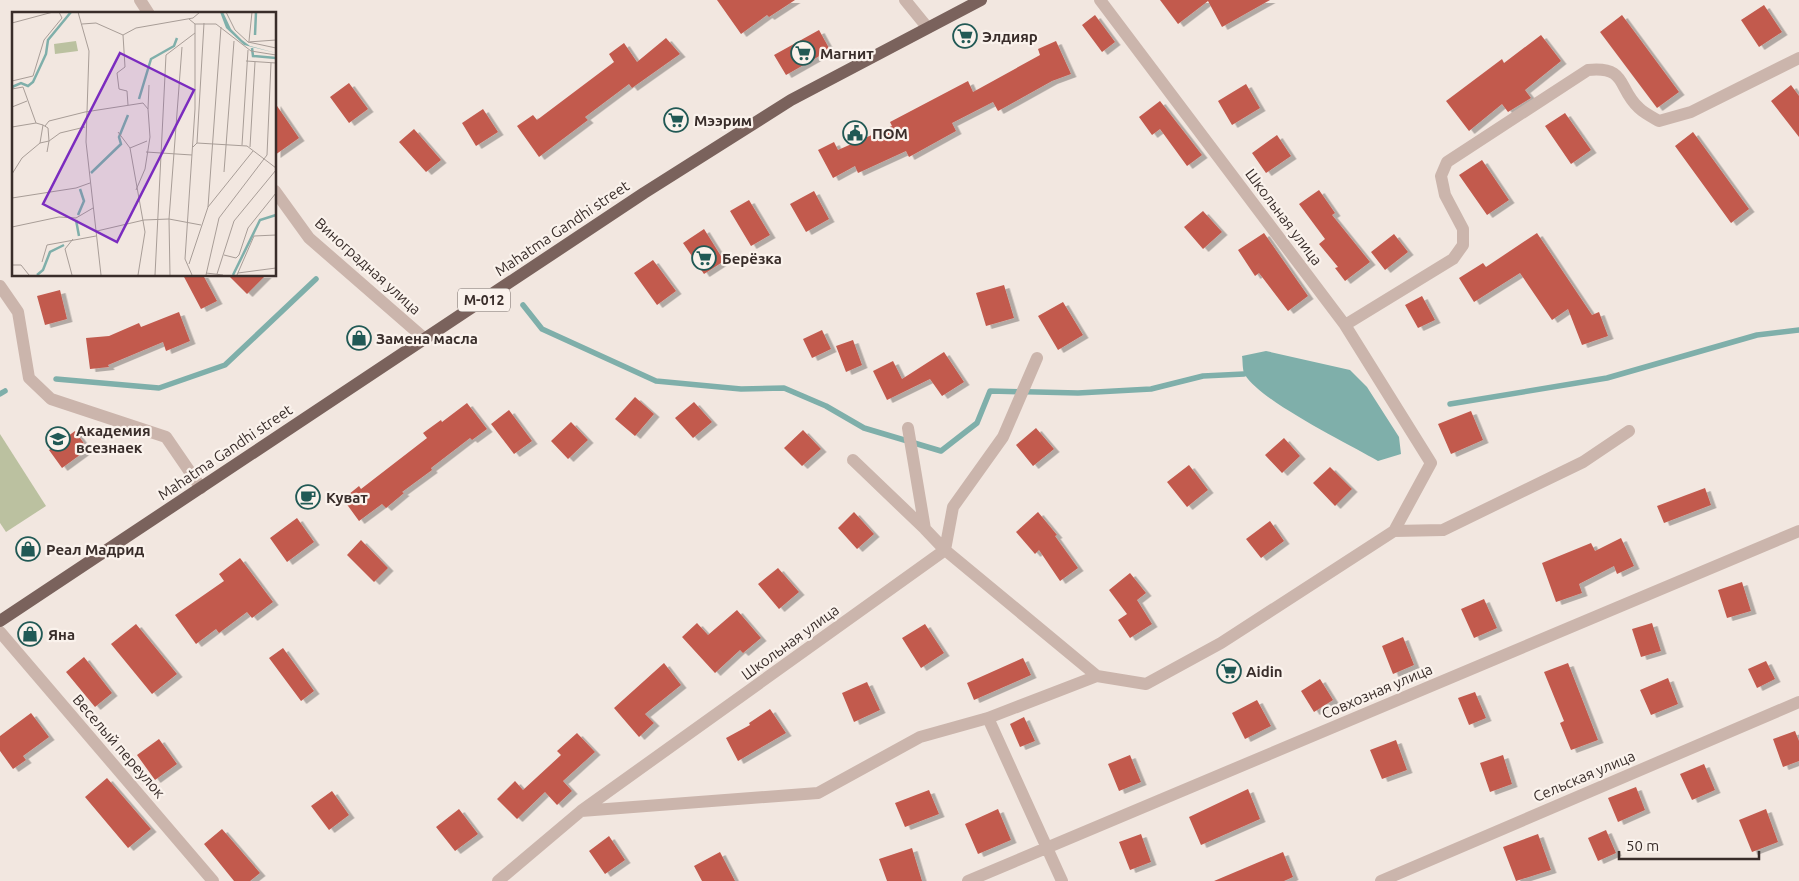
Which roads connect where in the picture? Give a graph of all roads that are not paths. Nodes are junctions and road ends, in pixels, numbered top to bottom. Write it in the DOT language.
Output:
graph roads {
  1 [pos="140,0"];
  2 [pos="905,0"];
  3 [pos="981,0"];
  4 [pos="1100,0"];
  5 [pos="148,12"];
  6 [pos="927,27"];
  7 [pos="1799,58"];
  8 [pos="276,192"];
  9 [pos="0,286"];
  10 [pos="1345,325"];
  11 [pos="425,339"];
  12 [pos="1036,358"];
  13 [pos="908,428"];
  14 [pos="1629,431"];
  15 [pos="853,460"];
  16 [pos="201,488"];
  17 [pos="925,529"];
  18 [pos="1394,531"];
  19 [pos="1799,531"];
  20 [pos="945,550"];
  21 [pos="0,621"];
  22 [pos="0,632"];
  23 [pos="1096,676"];
  24 [pos="1799,702"];
  25 [pos="988,718"];
  26 [pos="581,811"];
  27 [pos="1046,847"];
  28 [pos="213,881"];
  29 [pos="498,881"];
  30 [pos="968,881"];
  31 [pos="1062,881"];
  32 [pos="1381,881"];
  1 -- 5 [label="street"];
  2 -- 6 [label="street"];
  3 -- 6 [label="main road, Mahatma Gandhi street / М-012"];
  4 -- 10 [label="street, Школьная улица"];
  6 -- 11 [label="main road, Mahatma Gandhi street / М-012"];
  7 -- 10 [label="street"];
  8 -- 11 [label="street, Виноградная улица"];
  9 -- 16 [label="street"];
  10 -- 18 [label="street, Школьная улица"];
  11 -- 16 [label="main road, Mahatma Gandhi street / М-012"];
  12 -- 20 [label="street"];
  13 -- 17 [label="street"];
  14 -- 18 [label="street"];
  15 -- 17 [label="street"];
  16 -- 21 [label="main road, Mahatma Gandhi street / М-012"];
  17 -- 20 [label="street"];
  18 -- 23 [label="street"];
  19 -- 27 [label="street, Совхозная улица"];
  20 -- 23 [label="street"];
  20 -- 26 [label="street, Школьная улица"];
  22 -- 28 [label="street, Веселый переулок"];
  23 -- 25 [label="street"];
  24 -- 32 [label="street, Сельская улица"];
  25 -- 26 [label="street"];
  25 -- 27 [label="street"];
  26 -- 29 [label="street, Школьная улица"];
  27 -- 30 [label="street, Совхозная улица"];
  27 -- 31 [label="street"];
}
